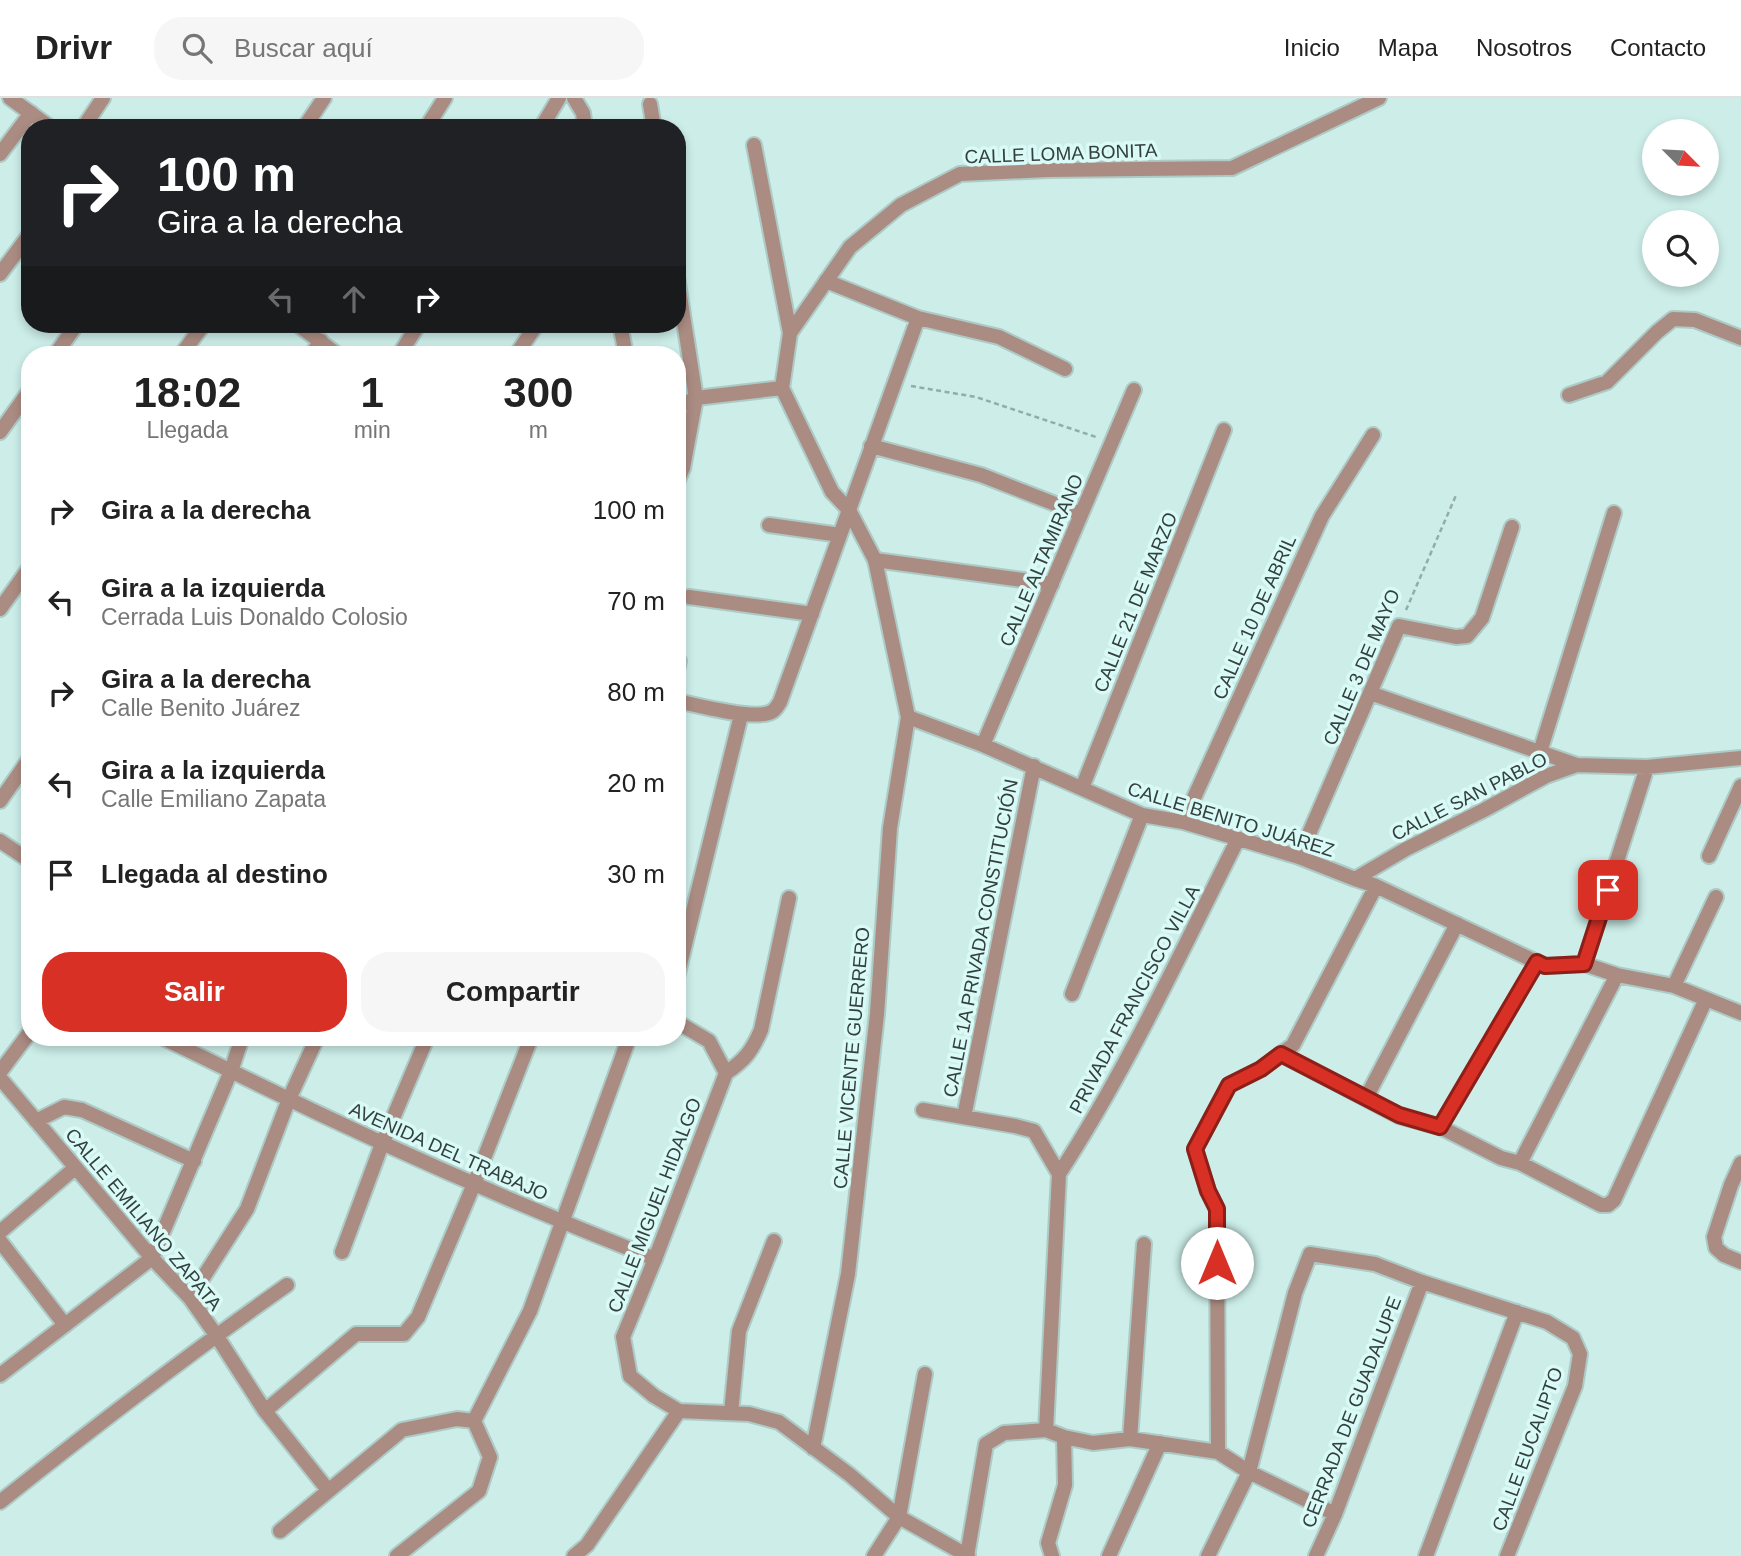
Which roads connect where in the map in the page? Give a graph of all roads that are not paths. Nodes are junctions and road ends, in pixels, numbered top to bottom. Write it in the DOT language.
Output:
graph roads {
  1 [pos="103,98"];
  2 [pos="324,98"];
  3 [pos="445,98"];
  4 [pos="559,98"];
  5 [pos="574,98"];
  6 [pos="1379,98"];
  7 [pos="13,99"];
  8 [pos="650,104"];
  9 [pos="31,113"];
  10 [pos="26,119"];
  11 [pos="39,119"];
  12 [pos="89,119"];
  13 [pos="310,119"];
  14 [pos="432,119"];
  15 [pos="546,119"];
  16 [pos="584,119"];
  17 [pos="652,119"];
  18 [pos="21,126"];
  19 [pos="754,145"];
  20 [pos="0,154"];
  21 [pos="21,246"];
  22 [pos="0,274"];
  23 [pos="827,281"];
  24 [pos="918,318"];
  25 [pos="310,333"];
  26 [pos="686,333"];
  27 [pos="790,333"];
  28 [pos="1741,338"];
  29 [pos="321,341"];
  30 [pos="317,346"];
  31 [pos="327,346"];
  32 [pos="1065,369"];
  33 [pos="782,388"];
  34 [pos="1134,390"];
  35 [pos="1569,395"];
  36 [pos="696,398"];
  37 [pos="21,403"];
  38 [pos="686,403"];
  39 [pos="1224,430"];
  40 [pos="0,432"];
  41 [pos="1373,435"];
  42 [pos="871,446"];
  43 [pos="686,452"];
  44 [pos="849,510"];
  45 [pos="1614,513"];
  46 [pos="1081,514"];
  47 [pos="769,525"];
  48 [pos="1512,527"];
  49 [pos="840,535"];
  50 [pos="875,559"];
  51 [pos="21,580"];
  52 [pos="1052,584"];
  53 [pos="689,597"];
  54 [pos="0,609"];
  55 [pos="812,614"];
  56 [pos="1370,693"];
  57 [pos="686,703"];
  58 [pos="741,715"];
  59 [pos="908,717"];
  60 [pos="984,745"];
  61 [pos="1540,752"];
  62 [pos="1741,758"];
  63 [pos="1577,765"];
  64 [pos="1034,766"];
  65 [pos="1647,767"];
  66 [pos="21,771"];
  67 [pos="1741,786"];
  68 [pos="1082,788"];
  69 [pos="0,801"];
  70 [pos="1142,815"];
  71 [pos="1183,822"];
  72 [pos="1238,839"];
  73 [pos="0,841"];
  74 [pos="21,854"];
  75 [pos="1299,856"];
  76 [pos="1709,856"];
  77 [pos="1356,879"];
  78 [pos="1376,886"];
  79 [pos="1716,897"];
  80 [pos="789,898"];
  81 [pos="1457,924"];
  82 [pos="686,940"];
  83 [pos="1537,962"];
  84 [pos="1584,964"];
  85 [pos="1617,975"];
  86 [pos="1675,986"];
  87 [pos="1072,994"];
  88 [pos="1706,999"];
  89 [pos="1741,1013"];
  90 [pos="686,1027"];
  91 [pos="21,1044"];
  92 [pos="179,1046"];
  93 [pos="240,1046"];
  94 [pos="313,1046"];
  95 [pos="424,1046"];
  96 [pos="528,1046"];
  97 [pos="626,1046"];
  98 [pos="1281,1054"];
  99 [pos="231,1071"];
  100 [pos="0,1072"];
  101 [pos="726,1073"];
  102 [pos="0,1079"];
  103 [pos="1366,1098"];
  104 [pos="289,1099"];
  105 [pos="923,1110"];
  106 [pos="964,1117"];
  107 [pos="36,1121"];
  108 [pos="1440,1127"];
  109 [pos="382,1144"];
  110 [pos="194,1161"];
  111 [pos="1520,1163"];
  112 [pos="1741,1163"];
  113 [pos="75,1168"];
  114 [pos="1059,1174"];
  115 [pos="474,1184"];
  116 [pos="562,1223"];
  117 [pos="0,1232"];
  118 [pos="0,1241"];
  119 [pos="774,1241"];
  120 [pos="1144,1244"];
  121 [pos="342,1252"];
  122 [pos="152,1258"];
  123 [pos="655,1259"];
  124 [pos="1741,1262"];
  125 [pos="1422,1282"];
  126 [pos="287,1286"];
  127 [pos="190,1298"];
  128 [pos="1517,1312"];
  129 [pos="65,1325"];
  130 [pos="216,1335"];
  131 [pos="925,1374"];
  132 [pos="0,1375"];
  133 [pos="265,1411"];
  134 [pos="679,1411"];
  135 [pos="731,1413"];
  136 [pos="474,1421"];
  137 [pos="1046,1430"];
  138 [pos="1064,1437"];
  139 [pos="1130,1439"];
  140 [pos="1160,1443"];
  141 [pos="813,1448"];
  142 [pos="1217,1452"];
  143 [pos="1249,1472"];
  144 [pos="328,1490"];
  145 [pos="0,1502"];
  146 [pos="1335,1514"];
  147 [pos="899,1517"];
  148 [pos="280,1531"];
  149 [pos="397,1556"];
  150 [pos="574,1556"];
  151 [pos="874,1556"];
  152 [pos="968,1556"];
  153 [pos="1052,1556"];
  154 [pos="1109,1556"];
  155 [pos="1208,1556"];
  156 [pos="1316,1556"];
  157 [pos="1426,1556"];
  158 [pos="1507,1556"];
  1 -- 12 [label="street"];
  2 -- 13 [label="street"];
  3 -- 14 [label="street"];
  4 -- 15 [label="street"];
  5 -- 16 [label="street"];
  6 -- 23 [label="street, CALLE LOMA BONITA"];
  7 -- 9 [label="street"];
  8 -- 17 [label="street"];
  9 -- 10 [label="street"];
  9 -- 11 [label="street"];
  18 -- 20 [label="street"];
  19 -- 27 [label="street"];
  21 -- 22 [label="street"];
  23 -- 24 [label="street"];
  23 -- 27 [label="street, CALLE LOMA BONITA"];
  24 -- 32 [label="street"];
  24 -- 42 [label="street"];
  25 -- 29 [label="street"];
  26 -- 36 [label="street"];
  27 -- 33 [label="street, CALLE LOMA BONITA"];
  28 -- 35 [label="street"];
  29 -- 30 [label="street"];
  29 -- 31 [label="street"];
  33 -- 36 [label="street"];
  33 -- 44 [label="street, CALLE VICENTE GUERRERO"];
  34 -- 46 [label="street, CALLE ALTAMIRANO"];
  36 -- 38 [label="street"];
  36 -- 43 [label="street"];
  37 -- 40 [label="street"];
  39 -- 68 [label="street, CALLE 21 DE MARZO"];
  41 -- 71 [label="street, CALLE 10 DE ABRIL"];
  42 -- 44 [label="street"];
  42 -- 46 [label="street"];
  44 -- 49 [label="street"];
  44 -- 50 [label="street, CALLE VICENTE GUERRERO"];
  45 -- 61 [label="street"];
  46 -- 52 [label="street, CALLE ALTAMIRANO"];
  47 -- 49 [label="street"];
  48 -- 56 [label="street, CALLE 3 DE MAYO"];
  49 -- 55 [label="street"];
  50 -- 52 [label="street"];
  50 -- 59 [label="street, CALLE VICENTE GUERRERO"];
  51 -- 54 [label="street"];
  52 -- 60 [label="street, CALLE ALTAMIRANO"];
  53 -- 55 [label="street"];
  55 -- 58 [label="street"];
  56 -- 61 [label="street"];
  56 -- 75 [label="street, CALLE 3 DE MAYO"];
  57 -- 58 [label="street"];
  58 -- 82 [label="street"];
  59 -- 60 [label="street, CALLE BENITO JUÁREZ"];
  59 -- 141 [label="street, CALLE VICENTE GUERRERO"];
  60 -- 64 [label="street, CALLE BENITO JUÁREZ"];
  61 -- 63 [label="street"];
  62 -- 65 [label="street, CALLE SAN PABLO"];
  63 -- 65 [label="street, CALLE SAN PABLO"];
  63 -- 77 [label="street, CALLE SAN PABLO"];
  64 -- 68 [label="street, CALLE BENITO JUÁREZ"];
  64 -- 106 [label="street, CALLE 1A PRIVADA CONSTITUCIÓN"];
  65 -- 84 [label="street"];
  66 -- 69 [label="street"];
  67 -- 76 [label="street"];
  68 -- 70 [label="street, CALLE BENITO JUÁREZ"];
  70 -- 71 [label="street, CALLE BENITO JUÁREZ"];
  70 -- 87 [label="street"];
  71 -- 72 [label="street, CALLE BENITO JUÁREZ"];
  72 -- 75 [label="street, CALLE BENITO JUÁREZ"];
  72 -- 114 [label="street, PRIVADA FRANCISCO VILLA"];
  73 -- 74 [label="street"];
  75 -- 77 [label="street, CALLE BENITO JUÁREZ"];
  77 -- 78 [label="street, CALLE BENITO JUÁREZ"];
  78 -- 81 [label="street, CALLE BENITO JUÁREZ"];
  78 -- 98 [label="street"];
  79 -- 86 [label="street"];
  80 -- 101 [label="street"];
  81 -- 83 [label="street, CALLE BENITO JUÁREZ"];
  81 -- 103 [label="street"];
  83 -- 84 [label="street, CALLE BENITO JUÁREZ"];
  83 -- 108 [label="street"];
  84 -- 85 [label="street, CALLE BENITO JUÁREZ"];
  85 -- 86 [label="street, CALLE BENITO JUÁREZ"];
  85 -- 111 [label="street"];
  86 -- 88 [label="street, CALLE BENITO JUÁREZ"];
  88 -- 89 [label="street, CALLE BENITO JUÁREZ"];
  88 -- 111 [label="street"];
  90 -- 101 [label="street"];
  91 -- 100 [label="street"];
  92 -- 99 [label="street"];
  93 -- 99 [label="street"];
  94 -- 104 [label="street"];
  95 -- 109 [label="street"];
  96 -- 115 [label="street"];
  97 -- 116 [label="street"];
  98 -- 103 [label="street"];
  98 -- 142 [label="street"];
  99 -- 104 [label="street, AVENIDA DEL TRABAJO"];
  99 -- 110 [label="street"];
  101 -- 123 [label="street, CALLE MIGUEL HIDALGO"];
  102 -- 107 [label="street, CALLE EMILIANO ZAPATA"];
  103 -- 108 [label="street"];
  104 -- 109 [label="street, AVENIDA DEL TRABAJO"];
  104 -- 127 [label="street"];
  105 -- 106 [label="street"];
  106 -- 114 [label="street"];
  107 -- 110 [label="street"];
  107 -- 113 [label="street, CALLE EMILIANO ZAPATA"];
  108 -- 111 [label="street"];
  109 -- 115 [label="street, AVENIDA DEL TRABAJO"];
  109 -- 121 [label="street"];
  110 -- 122 [label="street"];
  112 -- 124 [label="street"];
  113 -- 117 [label="street"];
  113 -- 122 [label="street, CALLE EMILIANO ZAPATA"];
  114 -- 137 [label="street"];
  115 -- 116 [label="street, AVENIDA DEL TRABAJO"];
  115 -- 133 [label="street"];
  116 -- 123 [label="street, AVENIDA DEL TRABAJO"];
  116 -- 136 [label="street"];
  118 -- 129 [label="street"];
  119 -- 135 [label="street"];
  120 -- 139 [label="street"];
  122 -- 127 [label="street, CALLE EMILIANO ZAPATA"];
  122 -- 129 [label="street"];
  123 -- 134 [label="street, CALLE MIGUEL HIDALGO"];
  125 -- 128 [label="street"];
  125 -- 143 [label="street"];
  125 -- 146 [label="street, CERRADA DE GUADALUPE"];
  126 -- 130 [label="street"];
  127 -- 130 [label="street, CALLE EMILIANO ZAPATA"];
  128 -- 157 [label="street"];
  128 -- 158 [label="street, CALLE EUCALIPTO"];
  129 -- 132 [label="street"];
  130 -- 133 [label="street, CALLE EMILIANO ZAPATA"];
  130 -- 145 [label="street"];
  131 -- 147 [label="street"];
  133 -- 144 [label="street, CALLE EMILIANO ZAPATA"];
  134 -- 135 [label="street"];
  134 -- 150 [label="street"];
  135 -- 141 [label="street"];
  136 -- 144 [label="street"];
  136 -- 149 [label="street"];
  137 -- 138 [label="street"];
  137 -- 152 [label="street"];
  138 -- 139 [label="street"];
  138 -- 153 [label="street"];
  139 -- 140 [label="street"];
  140 -- 142 [label="street"];
  140 -- 154 [label="street"];
  141 -- 147 [label="street"];
  142 -- 143 [label="street"];
  143 -- 146 [label="street"];
  143 -- 155 [label="street"];
  144 -- 148 [label="street"];
  146 -- 156 [label="street, CERRADA DE GUADALUPE"];
  147 -- 151 [label="street"];
  147 -- 152 [label="street"];
}
